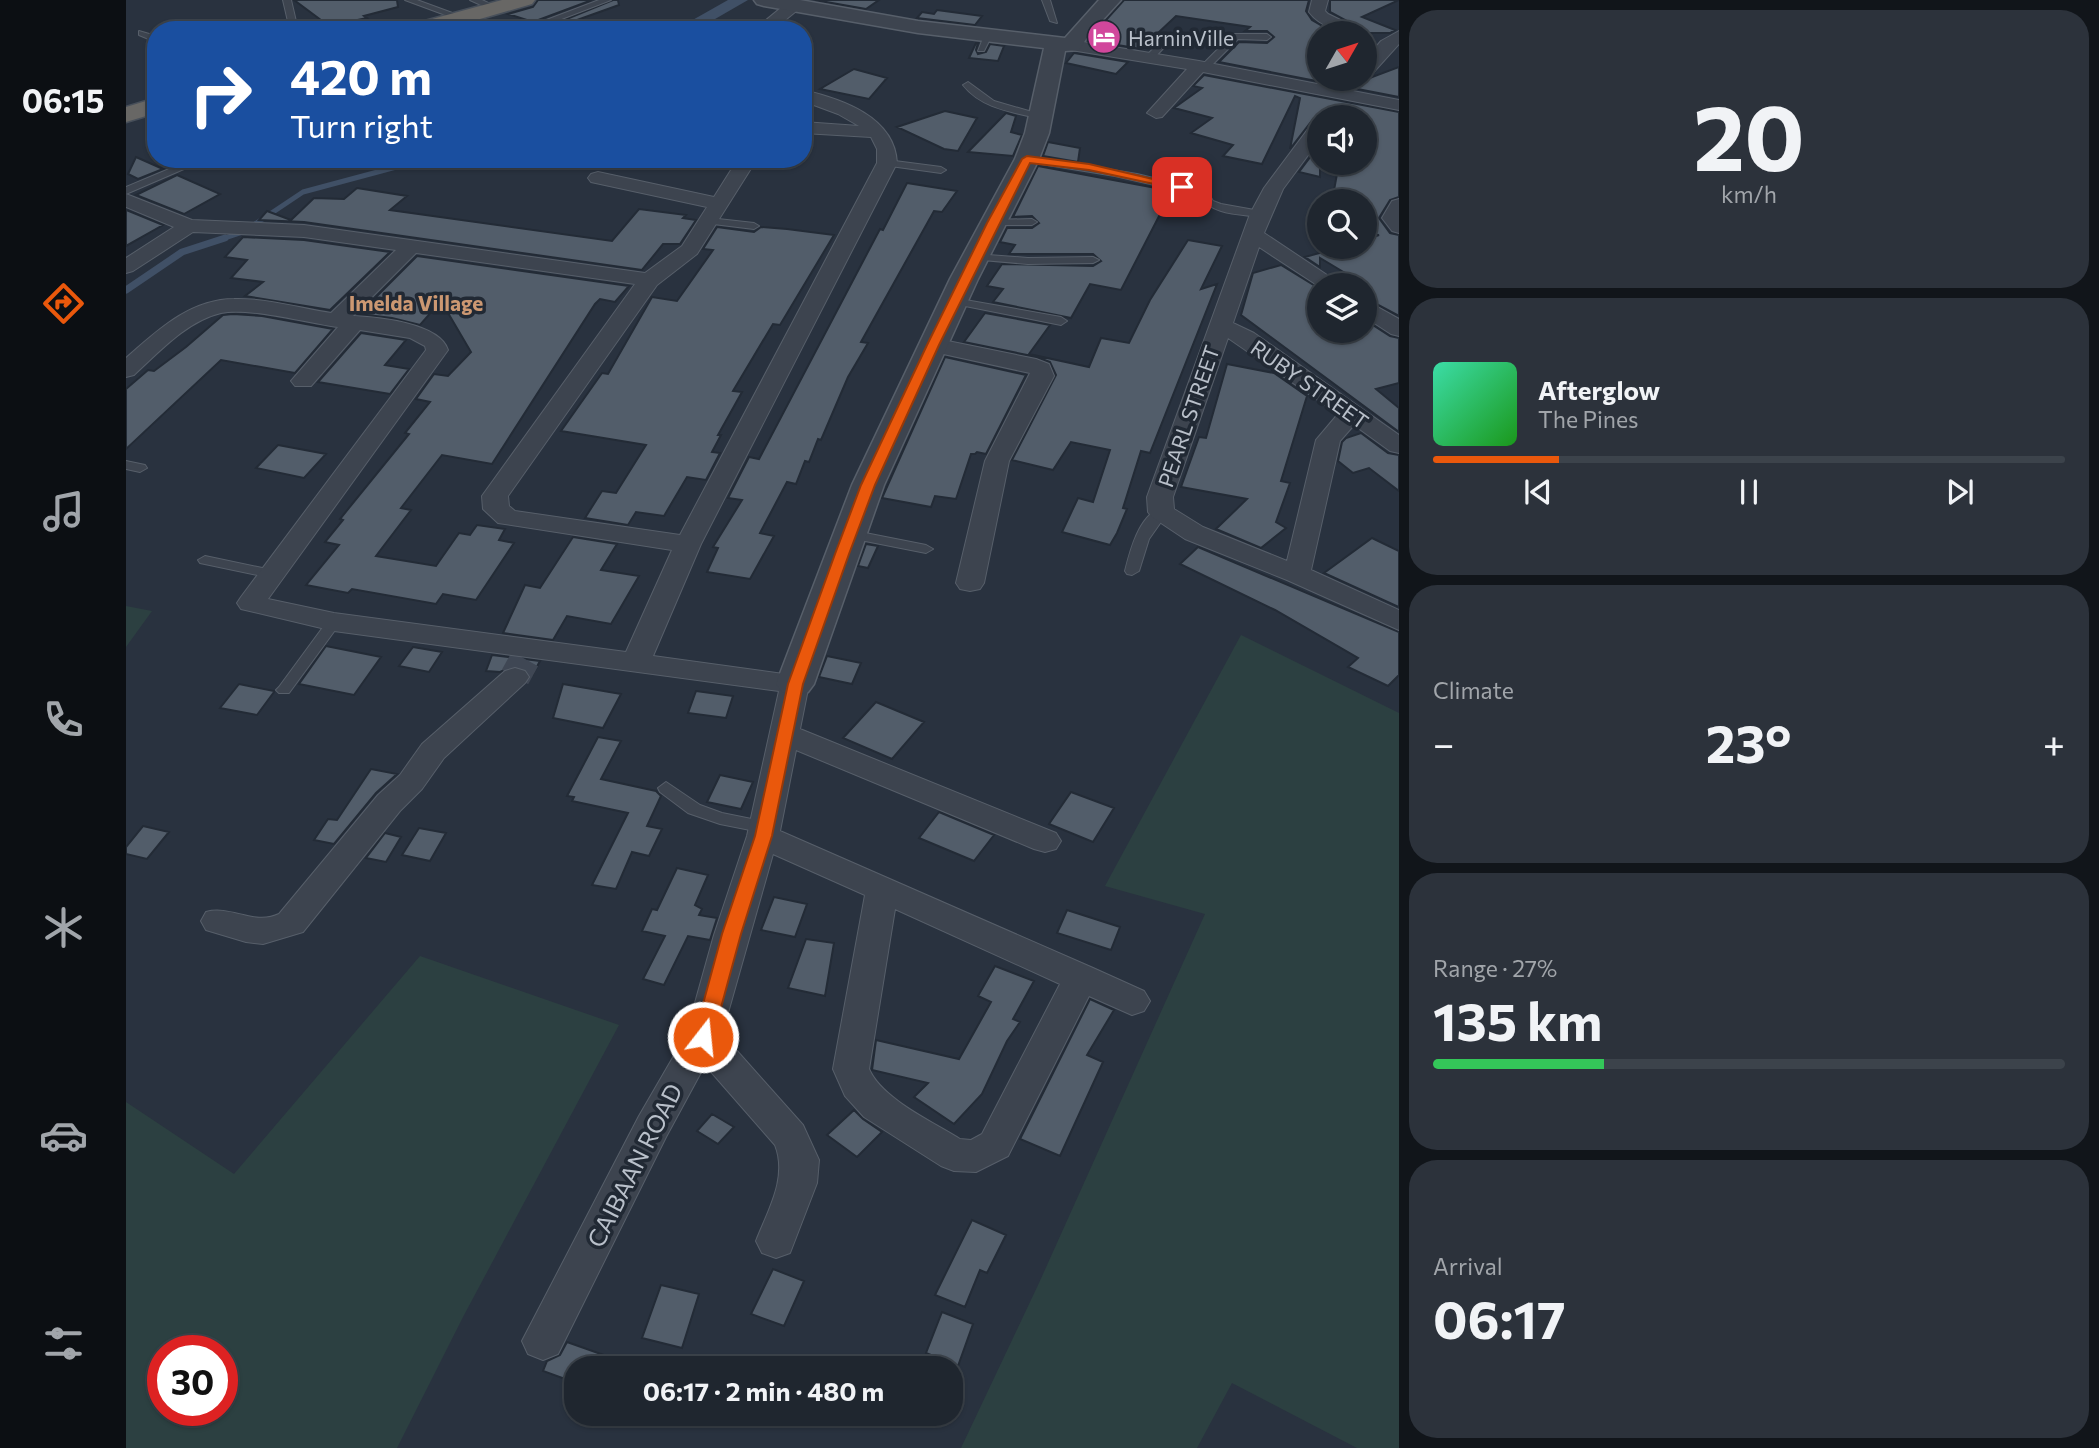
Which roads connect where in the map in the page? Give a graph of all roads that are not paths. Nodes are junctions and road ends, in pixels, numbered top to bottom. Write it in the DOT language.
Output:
graph roads {
  1 [pos="287,0"];
  2 [pos="409,0"];
  3 [pos="474,0"];
  4 [pos="525,0"];
  5 [pos="607,0"];
  6 [pos="764,0"];
  7 [pos="1046,0"];
  8 [pos="1111,0"];
  9 [pos="1320,0"];
  10 [pos="794,5"];
  11 [pos="495,8"];
  12 [pos="462,18"];
  13 [pos="292,21"];
  14 [pos="451,21"];
  15 [pos="549,21"];
  16 [pos="774,21"];
  17 [pos="1331,21"];
  18 [pos="142,33"];
  19 [pos="147,35"];
  20 [pos="1172,35"];
  21 [pos="1061,36"];
  22 [pos="1267,37"];
  23 [pos="1377,39"];
  24 [pos="1395,43"];
  25 [pos="1150,57"];
  26 [pos="1377,60"];
  27 [pos="1202,67"];
  28 [pos="968,85"];
  29 [pos="1345,91"];
  30 [pos="1342,94"];
  31 [pos="812,99"];
  32 [pos="1334,105"];
  33 [pos="1399,105"];
  34 [pos="147,109"];
  35 [pos="1156,113"];
  36 [pos="126,115"];
  37 [pos="1041,116"];
  38 [pos="812,128"];
  39 [pos="878,133"];
  40 [pos="1307,143"];
  41 [pos="1027,159"];
  42 [pos="887,163"];
  43 [pos="181,168"];
  44 [pos="742,168"];
  45 [pos="941,170"];
  46 [pos="598,178"];
  47 [pos="126,191"];
  48 [pos="126,200"];
  49 [pos="1399,205"];
  50 [pos="714,213"];
  51 [pos="1031,222"];
  52 [pos="992,223"];
  53 [pos="1256,224"];
  54 [pos="188,226"];
  55 [pos="754,226"];
  56 [pos="1399,227"];
  57 [pos="413,245"];
  58 [pos="975,257"];
  59 [pos="1093,260"];
  60 [pos="126,267"];
  61 [pos="1316,273"];
  62 [pos="649,280"];
  63 [pos="954,301"];
  64 [pos="1377,314"];
  65 [pos="345,321"];
  66 [pos="1061,321"];
  67 [pos="1396,324"];
  68 [pos="1219,325"];
  69 [pos="933,345"];
  70 [pos="126,370"];
  71 [pos="303,381"];
  72 [pos="1351,413"];
  73 [pos="1399,446"];
  74 [pos="126,465"];
  75 [pos="140,468"];
  76 [pos="1161,512"];
  77 [pos="850,534"];
  78 [pos="688,544"];
  79 [pos="926,549"];
  80 [pos="205,561"];
  81 [pos="1132,570"];
  82 [pos="272,574"];
  83 [pos="1297,574"];
  84 [pos="970,583"];
  85 [pos="1399,621"];
  86 [pos="334,622"];
  87 [pos="524,661"];
  88 [pos="636,663"];
  89 [pos="795,684"];
  90 [pos="284,690"];
  91 [pos="785,734"];
  92 [pos="666,788"];
  93 [pos="764,831"];
  94 [pos="1045,841"];
  95 [pos="882,891"];
  96 [pos="218,921"];
  97 [pos="1081,977"];
  98 [pos="1132,1001"];
  99 [pos="703,1037"];
  100 [pos="776,1241"];
  101 [pos="543,1341"];
  1 -- 13 [label="lane"];
  2 -- 12 [label="lane"];
  3 -- 11 [label="lane"];
  4 -- 11 [label="highway"];
  5 -- 15 [label="lane"];
  6 -- 10 [label="street"];
  7 -- 21 [label="lane"];
  8 -- 21 [label="street, CAIBAAN ROAD"];
  9 -- 17 [label="street"];
  10 -- 16 [label="street"];
  10 -- 21 [label="street"];
  11 -- 12 [label="highway"];
  12 -- 14 [label="highway"];
  18 -- 19 [label="lane"];
  20 -- 25 [label="lane"];
  21 -- 25 [label="street"];
  21 -- 37 [label="street, CAIBAAN ROAD"];
  22 -- 27 [label="lane"];
  23 -- 24 [label="street"];
  24 -- 26 [label="street"];
  25 -- 27 [label="street"];
  27 -- 30 [label="street"];
  27 -- 35 [label="street"];
  28 -- 37 [label="lane"];
  29 -- 30 [label="street"];
  30 -- 32 [label="street"];
  30 -- 33 [label="street"];
  31 -- 39 [label="street"];
  34 -- 36 [label="highway"];
  37 -- 41 [label="street, CAIBAAN ROAD"];
  38 -- 39 [label="street"];
  39 -- 42 [label="street"];
  40 -- 53 [label="street, PEARL STREET"];
  41 -- 52 [label="street, CAIBAAN ROAD"];
  41 -- 53 [label="lane"];
  42 -- 45 [label="lane"];
  42 -- 78 [label="street"];
  43 -- 47 [label="lane"];
  44 -- 50 [label="street"];
  46 -- 50 [label="street"];
  48 -- 54 [label="street"];
  49 -- 56 [label="street"];
  50 -- 55 [label="lane"];
  50 -- 62 [label="street"];
  51 -- 52 [label="lane"];
  52 -- 58 [label="street, CAIBAAN ROAD"];
  53 -- 61 [label="street"];
  53 -- 68 [label="street, PEARL STREET"];
  54 -- 57 [label="street"];
  54 -- 60 [label="street"];
  57 -- 62 [label="street"];
  57 -- 65 [label="street"];
  58 -- 59 [label="lane"];
  58 -- 63 [label="street, CAIBAAN ROAD"];
  62 -- 78 [label="street"];
  63 -- 66 [label="lane"];
  63 -- 69 [label="street, CAIBAAN ROAD"];
  64 -- 67 [label="street"];
  65 -- 70 [label="street"];
  65 -- 71 [label="street"];
  65 -- 82 [label="street"];
  68 -- 72 [label="street, RUBY STREET"];
  68 -- 76 [label="street, PEARL STREET"];
  69 -- 77 [label="street, CAIBAAN ROAD"];
  69 -- 84 [label="street"];
  72 -- 73 [label="street, RUBY STREET"];
  72 -- 83 [label="street"];
  74 -- 75 [label="lane"];
  76 -- 81 [label="lane"];
  76 -- 83 [label="street, PEARL STREET"];
  77 -- 79 [label="lane"];
  77 -- 89 [label="street, CAIBAAN ROAD"];
  78 -- 88 [label="street"];
  80 -- 82 [label="lane"];
  82 -- 86 [label="street"];
  83 -- 85 [label="street, PEARL STREET"];
  86 -- 87 [label="street"];
  86 -- 90 [label="lane"];
  87 -- 88 [label="street"];
  87 -- 96 [label="street"];
  88 -- 89 [label="street"];
  89 -- 91 [label="street, CAIBAAN ROAD"];
  91 -- 93 [label="street, CAIBAAN ROAD"];
  91 -- 94 [label="street"];
  92 -- 93 [label="lane"];
  93 -- 95 [label="street"];
  93 -- 99 [label="street, CAIBAAN ROAD"];
  95 -- 97 [label="street"];
  95 -- 97 [label="street"];
  97 -- 98 [label="street"];
  99 -- 100 [label="street"];
  99 -- 101 [label="street, CAIBAAN ROAD"];
}
